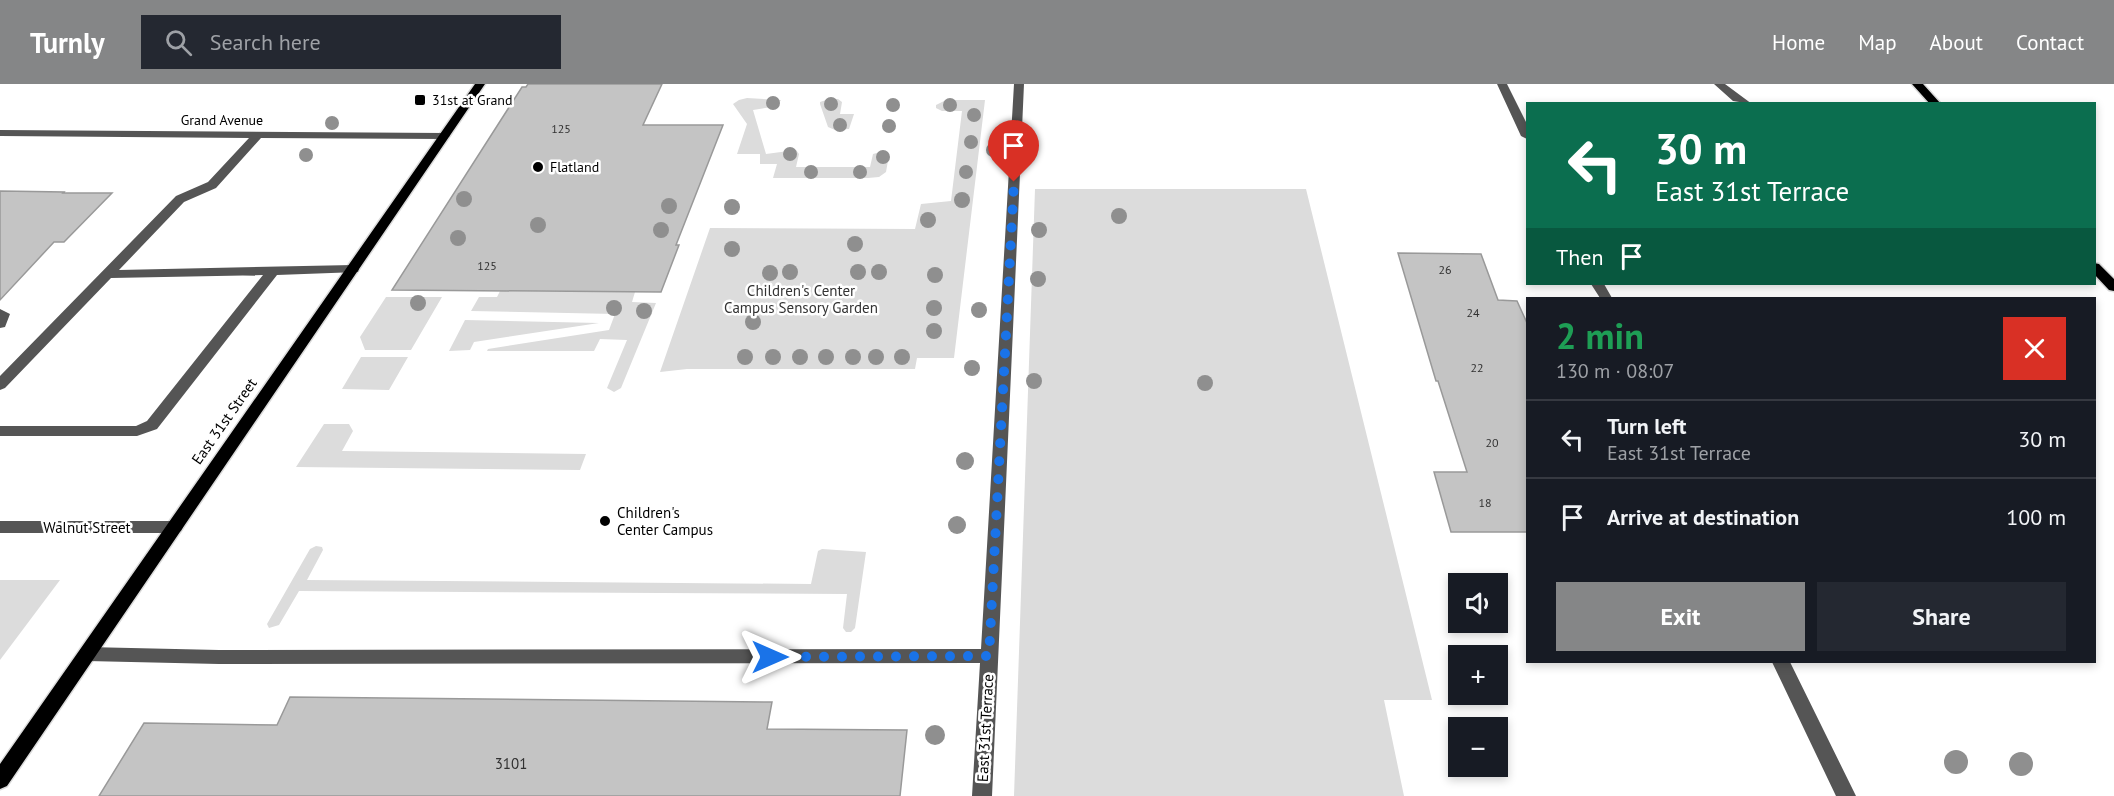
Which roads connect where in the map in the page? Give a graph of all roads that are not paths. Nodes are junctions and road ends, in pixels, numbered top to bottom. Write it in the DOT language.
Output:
graph roads {
  1 [pos="480,84"];
  2 [pos="1019,84"];
  3 [pos="1502,84"];
  4 [pos="1719,84"];
  5 [pos="1917,84"];
  6 [pos="1743,102"];
  7 [pos="1934,102"];
  8 [pos="0,133"];
  9 [pos="1526,134"];
  10 [pos="258,135"];
  11 [pos="444,136"];
  12 [pos="353,269"];
  13 [pos="2096,269"];
  14 [pos="273,271"];
  15 [pos="106,274"];
  16 [pos="2114,287"];
  17 [pos="0,313"];
  18 [pos="0,324"];
  19 [pos="0,385"];
  20 [pos="0,431"];
  21 [pos="0,527"];
  22 [pos="175,527"];
  23 [pos="87,654"];
  24 [pos="989,656"];
  25 [pos="1785,670"];
  26 [pos="0,780"];
  27 [pos="982,796"];
  28 [pos="1846,796"];
  1 -- 11 [label="main road, East 31st Street"];
  2 -- 24 [label="street, East 31st Terrace"];
  3 -- 9 [label="street"];
  4 -- 6 [label="street"];
  5 -- 7 [label="main road"];
  8 -- 10 [label="street, Grand Avenue"];
  10 -- 11 [label="street, Grand Avenue"];
  10 -- 15 [label="street"];
  11 -- 12 [label="main road, East 31st Street"];
  12 -- 14 [label="street"];
  12 -- 22 [label="main road, East 31st Street"];
  13 -- 16 [label="main road"];
  14 -- 15 [label="street"];
  14 -- 20 [label="street"];
  15 -- 19 [label="street"];
  17 -- 18 [label="street"];
  21 -- 22 [label="street, Walnut Street"];
  22 -- 23 [label="main road, East 31st Street"];
  23 -- 24 [label="street"];
  23 -- 26 [label="main road, East 31st Street"];
  24 -- 27 [label="street, East 31st Terrace"];
  25 -- 28 [label="street"];
}
